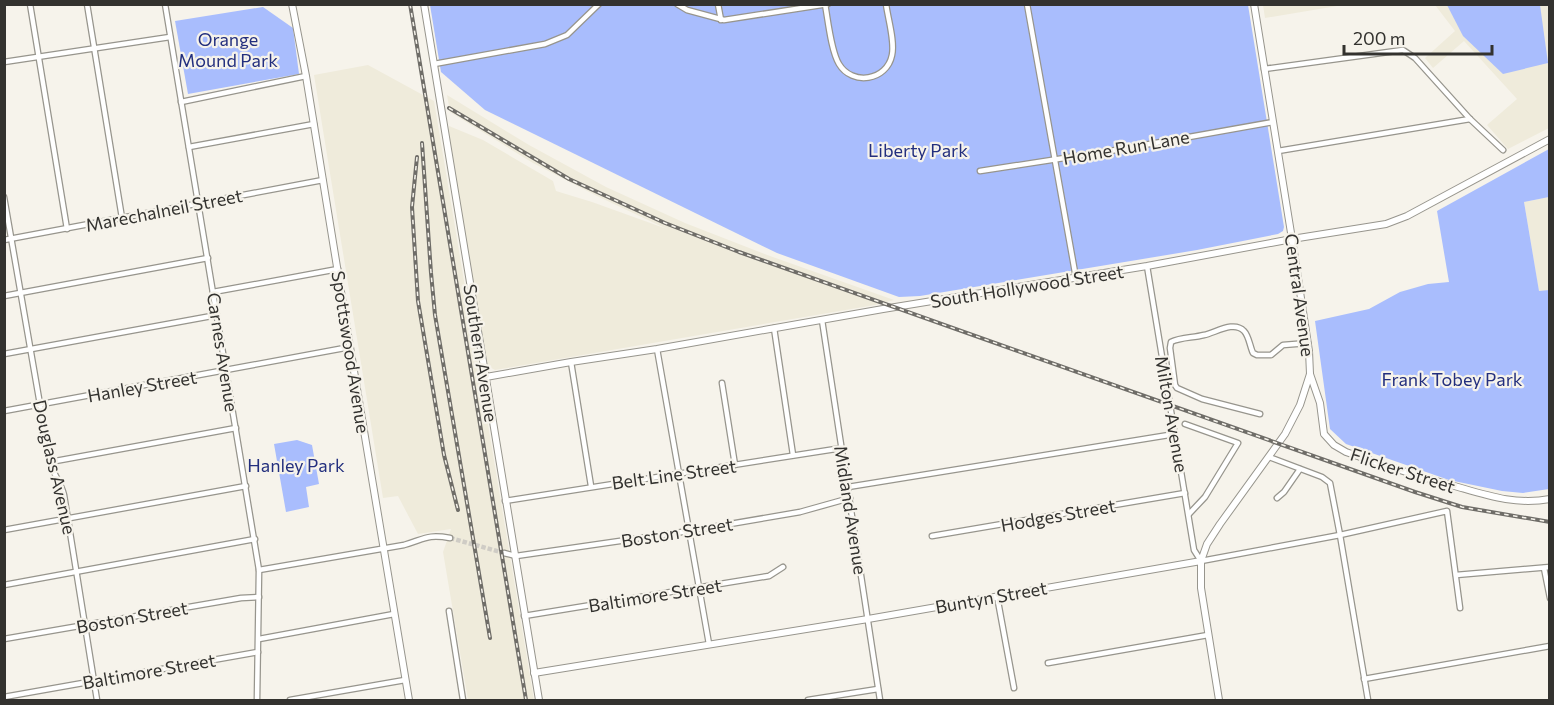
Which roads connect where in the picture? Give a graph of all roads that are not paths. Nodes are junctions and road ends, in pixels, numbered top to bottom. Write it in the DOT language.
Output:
graph roads {
  1 [pos="30,4"];
  2 [pos="87,4"];
  3 [pos="165,4"];
  4 [pos="292,4"];
  5 [pos="424,4"];
  6 [pos="599,4"];
  7 [pos="677,4"];
  8 [pos="718,4"];
  9 [pos="886,4"];
  10 [pos="1027,4"];
  11 [pos="1254,4"];
  12 [pos="826,5"];
  13 [pos="721,20"];
  14 [pos="170,37"];
  15 [pos="95,48"];
  16 [pos="39,57"];
  17 [pos="4,62"];
  18 [pos="434,64"];
  19 [pos="1264,69"];
  20 [pos="306,76"];
  21 [pos="181,102"];
  22 [pos="1470,119"];
  23 [pos="1273,122"];
  24 [pos="314,124"];
  25 [pos="1550,139"];
  26 [pos="189,147"];
  27 [pos="1503,150"];
  28 [pos="1278,151"];
  29 [pos="1055,160"];
  30 [pos="980,171"];
  31 [pos="323,180"];
  32 [pos="4,197"];
  33 [pos="199,204"];
  34 [pos="122,218"];
  35 [pos="68,229"];
  36 [pos="11,239"];
  37 [pos="1292,239"];
  38 [pos="4,240"];
  39 [pos="208,258"];
  40 [pos="1147,266"];
  41 [pos="338,269"];
  42 [pos="1076,278"];
  43 [pos="213,292"];
  44 [pos="21,293"];
  45 [pos="4,296"];
  46 [pos="217,315"];
  47 [pos="822,320"];
  48 [pos="774,328"];
  49 [pos="1308,343"];
  50 [pos="350,347"];
  51 [pos="30,349"];
  52 [pos="657,349"];
  53 [pos="4,354"];
  54 [pos="571,362"];
  55 [pos="226,370"];
  56 [pos="1310,374"];
  57 [pos="486,377"];
  58 [pos="722,383"];
  59 [pos="39,404"];
  60 [pos="4,411"];
  61 [pos="1260,414"];
  62 [pos="1185,424"];
  63 [pos="236,428"];
  64 [pos="1175,434"];
  65 [pos="842,448"];
  66 [pos="793,455"];
  67 [pos="1269,457"];
  68 [pos="50,462"];
  69 [pos="735,465"];
  70 [pos="1300,469"];
  71 [pos="680,474"];
  72 [pos="246,486"];
  73 [pos="591,486"];
  74 [pos="848,487"];
  75 [pos="1185,493"];
  76 [pos="850,498"];
  77 [pos="1277,498"];
  78 [pos="1550,499"];
  79 [pos="505,501"];
  80 [pos="1189,514"];
  81 [pos="68,518"];
  82 [pos="4,530"];
  83 [pos="689,531"];
  84 [pos="1340,535"];
  85 [pos="932,536"];
  86 [pos="255,538"];
  87 [pos="450,538"];
  88 [pos="384,549"];
  89 [pos="504,553"];
  90 [pos="516,556"];
  91 [pos="1201,561"];
  92 [pos="783,567"];
  93 [pos="1547,567"];
  94 [pos="260,570"];
  95 [pos="76,572"];
  96 [pos="1456,575"];
  97 [pos="4,585"];
  98 [pos="699,588"];
  99 [pos="997,596"];
  100 [pos="259,597"];
  101 [pos="1550,598"];
  102 [pos="1460,608"];
  103 [pos="449,610"];
  104 [pos="394,614"];
  105 [pos="524,616"];
  106 [pos="867,619"];
  107 [pos="86,625"];
  108 [pos="1208,635"];
  109 [pos="4,639"];
  110 [pos="259,639"];
  111 [pos="708,644"];
  112 [pos="1550,646"];
  113 [pos="258,652"];
  114 [pos="1048,663"];
  115 [pos="534,673"];
  116 [pos="1364,679"];
  117 [pos="94,680"];
  118 [pos="405,680"];
  119 [pos="1014,688"];
  120 [pos="878,689"];
  121 [pos="4,697"];
  122 [pos="97,700"];
  123 [pos="257,700"];
  124 [pos="290,700"];
  125 [pos="409,700"];
  126 [pos="463,700"];
  127 [pos="539,700"];
  128 [pos="808,700"];
  129 [pos="880,700"];
  130 [pos="1219,700"];
  131 [pos="1368,700"];
  1 -- 16 [label="street"];
  2 -- 15 [label="street"];
  3 -- 14 [label="street, Carnes Avenue"];
  4 -- 20 [label="main road, Spottswood Avenue"];
  5 -- 18 [label="main road, Southern Avenue"];
  6 -- 18 [label="street"];
  7 -- 13 [label="street"];
  8 -- 13 [label="street"];
  9 -- 12 [label="street"];
  10 -- 29 [label="street"];
  11 -- 19 [label="main road, Central Avenue"];
  12 -- 13 [label="street"];
  14 -- 15 [label="street"];
  14 -- 21 [label="street, Carnes Avenue"];
  15 -- 16 [label="street"];
  15 -- 34 [label="street"];
  16 -- 17 [label="street"];
  16 -- 35 [label="street"];
  18 -- 57 [label="main road, Southern Avenue"];
  19 -- 22 [label="street"];
  19 -- 23 [label="main road, Central Avenue"];
  20 -- 21 [label="street"];
  20 -- 24 [label="main road, Spottswood Avenue"];
  21 -- 26 [label="street, Carnes Avenue"];
  22 -- 27 [label="street"];
  22 -- 28 [label="street"];
  23 -- 28 [label="main road, Central Avenue"];
  23 -- 29 [label="street, Home Run Lane"];
  24 -- 26 [label="street"];
  24 -- 31 [label="main road, Spottswood Avenue"];
  25 -- 37 [label="main road, South Hollywood Street"];
  26 -- 33 [label="street, Carnes Avenue"];
  28 -- 37 [label="main road, Central Avenue"];
  29 -- 30 [label="street, Home Run Lane"];
  29 -- 42 [label="street"];
  31 -- 33 [label="street, Marechalneil Street"];
  31 -- 41 [label="main road, Spottswood Avenue"];
  32 -- 36 [label="street, Douglass Avenue"];
  33 -- 34 [label="street, Marechalneil Street"];
  33 -- 39 [label="street, Carnes Avenue"];
  34 -- 35 [label="street, Marechalneil Street"];
  35 -- 36 [label="street, Marechalneil Street"];
  36 -- 38 [label="street, Marechalneil Street"];
  36 -- 44 [label="street, Douglass Avenue"];
  37 -- 40 [label="main road, South Hollywood Street"];
  37 -- 49 [label="main road, Central Avenue"];
  39 -- 43 [label="street, Carnes Avenue"];
  39 -- 44 [label="street"];
  40 -- 42 [label="main road, South Hollywood Street"];
  40 -- 64 [label="street, Milton Avenue"];
  41 -- 43 [label="street"];
  41 -- 50 [label="main road, Spottswood Avenue"];
  42 -- 47 [label="main road, South Hollywood Street"];
  43 -- 46 [label="street, Carnes Avenue"];
  44 -- 45 [label="street"];
  44 -- 51 [label="street, Douglass Avenue"];
  46 -- 51 [label="street"];
  46 -- 55 [label="street, Carnes Avenue"];
  47 -- 48 [label="main road, South Hollywood Street"];
  47 -- 65 [label="street, Midland Avenue"];
  48 -- 52 [label="main road, South Hollywood Street"];
  48 -- 66 [label="street"];
  49 -- 56 [label="main road, Central Avenue"];
  49 -- 61 [label="street"];
  50 -- 55 [label="street, Hanley Street"];
  50 -- 88 [label="main road, Spottswood Avenue"];
  51 -- 53 [label="street"];
  51 -- 59 [label="street, Douglass Avenue"];
  52 -- 54 [label="main road, South Hollywood Street"];
  52 -- 71 [label="street"];
  54 -- 57 [label="main road, South Hollywood Street"];
  54 -- 73 [label="street"];
  55 -- 59 [label="street, Hanley Street"];
  55 -- 63 [label="street, Carnes Avenue"];
  56 -- 67 [label="main road, Central Avenue"];
  56 -- 78 [label="main road, Flicker Street"];
  57 -- 79 [label="main road, Southern Avenue"];
  58 -- 69 [label="street"];
  59 -- 60 [label="street, Hanley Street"];
  59 -- 68 [label="street, Douglass Avenue"];
  62 -- 80 [label="street"];
  63 -- 68 [label="street"];
  63 -- 72 [label="street, Carnes Avenue"];
  64 -- 74 [label="street"];
  64 -- 75 [label="street, Milton Avenue"];
  65 -- 66 [label="street, Belt Line Street"];
  65 -- 74 [label="street, Midland Avenue"];
  66 -- 69 [label="street, Belt Line Street"];
  67 -- 70 [label="street"];
  67 -- 91 [label="main road, Central Avenue"];
  68 -- 81 [label="street, Douglass Avenue"];
  69 -- 71 [label="street, Belt Line Street"];
  70 -- 77 [label="street"];
  70 -- 84 [label="street"];
  71 -- 73 [label="street, Belt Line Street"];
  71 -- 83 [label="street"];
  72 -- 81 [label="street"];
  72 -- 86 [label="street, Carnes Avenue"];
  73 -- 79 [label="street, Belt Line Street"];
  74 -- 76 [label="street, Midland Avenue"];
  75 -- 80 [label="street, Milton Avenue"];
  75 -- 85 [label="street, Hodges Street"];
  76 -- 83 [label="street, Boston Street"];
  76 -- 106 [label="street, Midland Avenue"];
  79 -- 90 [label="main road, Southern Avenue"];
  80 -- 91 [label="street, Milton Avenue"];
  81 -- 82 [label="street"];
  81 -- 95 [label="street, Douglass Avenue"];
  83 -- 90 [label="street, Boston Street"];
  83 -- 98 [label="street"];
  84 -- 91 [label="street, Buntyn Street"];
  84 -- 96 [label="street, Buntyn Street"];
  84 -- 116 [label="street"];
  86 -- 94 [label="street, Carnes Avenue"];
  86 -- 95 [label="street"];
  87 -- 88 [label="street"];
  88 -- 94 [label="street"];
  88 -- 104 [label="main road, Spottswood Avenue"];
  89 -- 90 [label="street, Boston Street"];
  90 -- 105 [label="main road, Southern Avenue"];
  91 -- 99 [label="main road, Buntyn Street"];
  91 -- 108 [label="main road, Central Avenue"];
  92 -- 98 [label="street, Baltimore Street"];
  93 -- 96 [label="street"];
  93 -- 101 [label="street"];
  94 -- 100 [label="street, Carnes Avenue"];
  95 -- 97 [label="street"];
  95 -- 107 [label="street, Douglass Avenue"];
  96 -- 102 [label="street"];
  98 -- 105 [label="street, Baltimore Street"];
  98 -- 111 [label="street"];
  99 -- 106 [label="main road, Buntyn Street"];
  99 -- 119 [label="street"];
  100 -- 107 [label="street, Boston Street"];
  100 -- 110 [label="street, Carnes Avenue"];
  103 -- 126 [label="street"];
  104 -- 110 [label="street"];
  104 -- 118 [label="main road, Spottswood Avenue"];
  105 -- 115 [label="main road, Southern Avenue"];
  106 -- 111 [label="main road, Buntyn Street"];
  106 -- 120 [label="street, Midland Avenue"];
  107 -- 109 [label="street, Boston Street"];
  107 -- 117 [label="street, Douglass Avenue"];
  108 -- 114 [label="street"];
  108 -- 130 [label="main road, Central Avenue"];
  110 -- 113 [label="street, Carnes Avenue"];
  111 -- 115 [label="main road, Buntyn Street"];
  112 -- 116 [label="street"];
  113 -- 117 [label="street, Baltimore Street"];
  113 -- 123 [label="street, Carnes Avenue"];
  115 -- 127 [label="main road, Southern Avenue"];
  116 -- 131 [label="street"];
  117 -- 121 [label="street, Baltimore Street"];
  117 -- 122 [label="street, Douglass Avenue"];
  118 -- 124 [label="street"];
  118 -- 125 [label="main road, Spottswood Avenue"];
  120 -- 128 [label="street"];
  120 -- 129 [label="street, Midland Avenue"];
}
